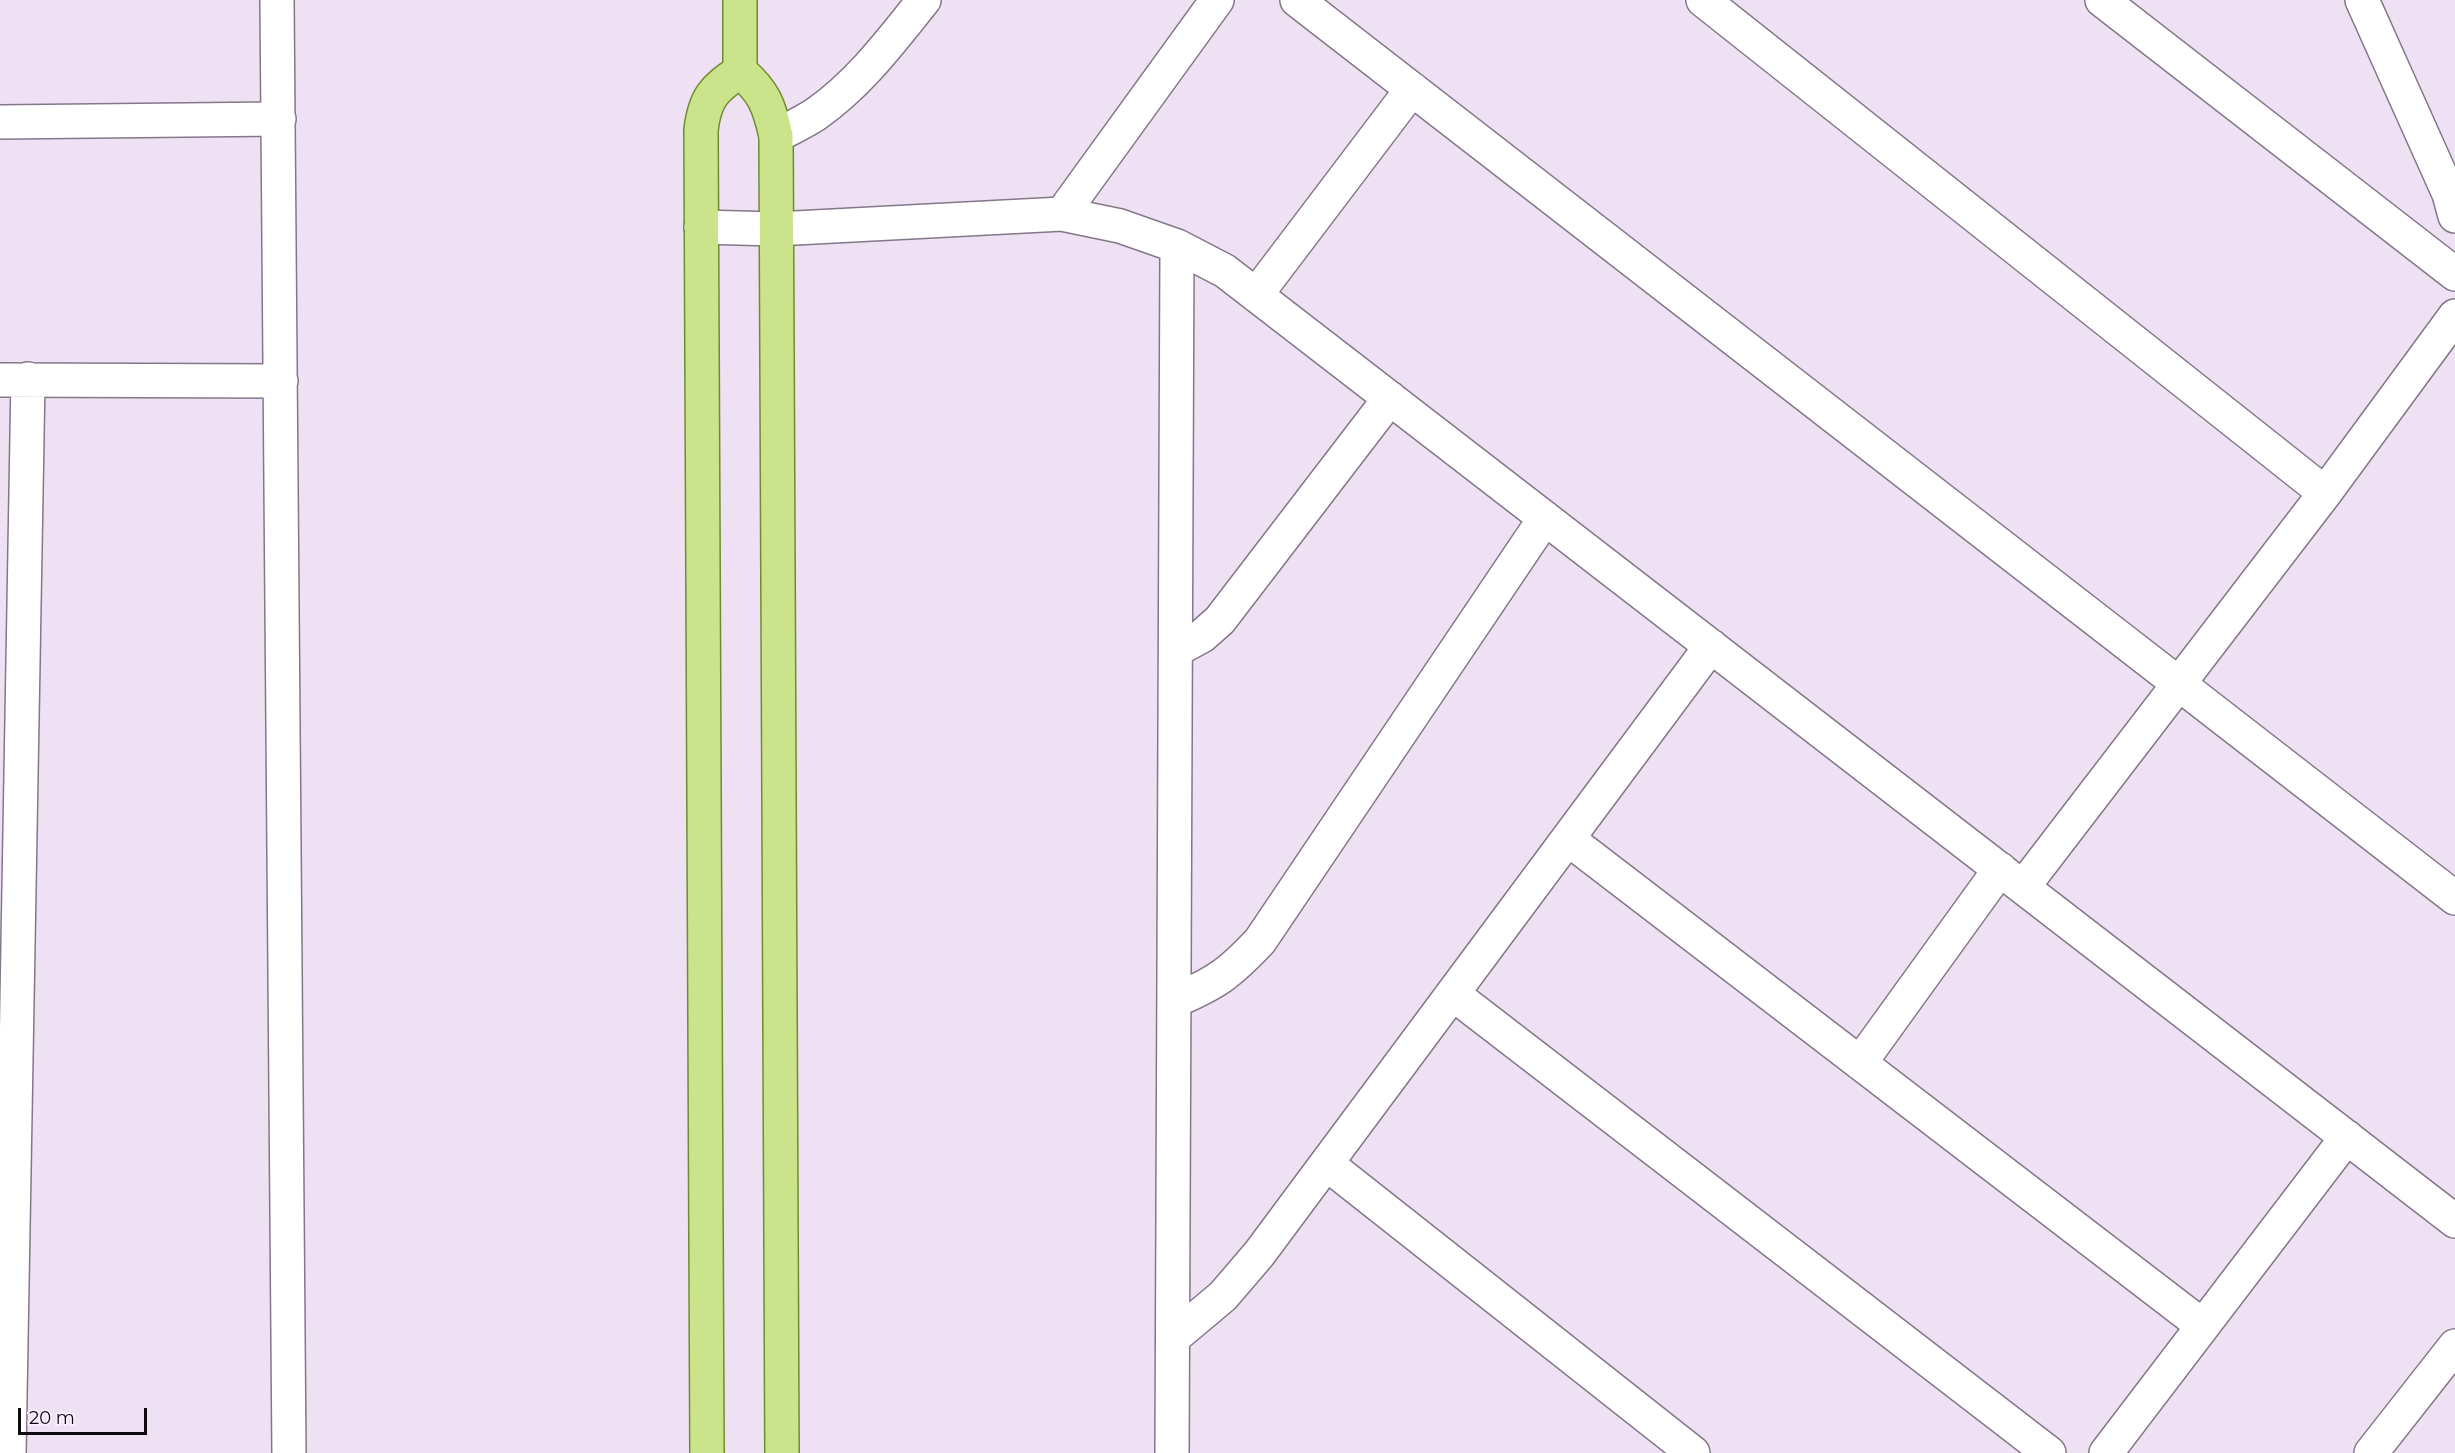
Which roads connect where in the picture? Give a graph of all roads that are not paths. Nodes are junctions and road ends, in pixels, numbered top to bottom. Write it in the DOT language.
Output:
graph roads {
  1 [pos="278,0"];
  2 [pos="740,0"];
  3 [pos="924,0"];
  4 [pos="1216,0"];
  5 [pos="1297,0"];
  6 [pos="1703,0"];
  7 [pos="2102,0"];
  8 [pos="2362,0"];
  9 [pos="740,71"];
  10 [pos="1412,89"];
  11 [pos="279,119"];
  12 [pos="0,122"];
  13 [pos="776,136"];
  14 [pos="1062,214"];
  15 [pos="2455,216"];
  16 [pos="701,227"];
  17 [pos="776,229"];
  18 [pos="1177,246"];
  19 [pos="2455,274"];
  20 [pos="1256,296"];
  21 [pos="2455,316"];
  22 [pos="14,380"];
  23 [pos="281,381"];
  24 [pos="1389,398"];
  25 [pos="2325,493"];
  26 [pos="1545,518"];
  27 [pos="1711,646"];
  28 [pos="1176,651"];
  29 [pos="2178,684"];
  30 [pos="1568,838"];
  31 [pos="2012,878"];
  32 [pos="2455,898"];
  33 [pos="1453,994"];
  34 [pos="1174,1001"];
  35 [pos="1860,1063"];
  36 [pos="2347,1137"];
  37 [pos="1327,1164"];
  38 [pos="2455,1221"];
  39 [pos="2203,1326"];
  40 [pos="1173,1338"];
  41 [pos="2455,1346"];
  42 [pos="5,1362"];
  43 [pos="9,1453"];
  44 [pos="289,1453"];
  45 [pos="707,1453"];
  46 [pos="783,1453"];
  47 [pos="1172,1453"];
  48 [pos="1693,1453"];
  49 [pos="2049,1453"];
  50 [pos="2106,1453"];
  51 [pos="2371,1453"];
  1 -- 11 [label="street"];
  2 -- 9 [label="main road"];
  3 -- 13 [label="street"];
  4 -- 14 [label="street"];
  5 -- 10 [label="street"];
  6 -- 25 [label="street"];
  7 -- 19 [label="street"];
  8 -- 15 [label="street"];
  9 -- 13 [label="main road"];
  9 -- 16 [label="main road"];
  10 -- 20 [label="street"];
  10 -- 29 [label="street"];
  11 -- 12 [label="street"];
  11 -- 23 [label="street"];
  13 -- 17 [label="main road"];
  14 -- 17 [label="street"];
  14 -- 18 [label="street"];
  16 -- 17 [label="street"];
  16 -- 45 [label="main road"];
  17 -- 46 [label="main road"];
  18 -- 20 [label="street"];
  18 -- 28 [label="street"];
  20 -- 24 [label="street"];
  21 -- 25 [label="street"];
  22 -- 23 [label="street"];
  22 -- 42 [label="street"];
  23 -- 44 [label="street"];
  24 -- 26 [label="street"];
  24 -- 28 [label="street"];
  25 -- 29 [label="street"];
  26 -- 27 [label="street"];
  26 -- 34 [label="street"];
  27 -- 30 [label="street"];
  27 -- 31 [label="street"];
  28 -- 34 [label="street"];
  29 -- 31 [label="street"];
  29 -- 32 [label="street"];
  30 -- 33 [label="street"];
  30 -- 35 [label="street"];
  31 -- 35 [label="street"];
  31 -- 36 [label="street"];
  33 -- 37 [label="street"];
  33 -- 49 [label="street"];
  34 -- 40 [label="street"];
  35 -- 39 [label="street"];
  36 -- 38 [label="street"];
  36 -- 39 [label="street"];
  37 -- 40 [label="street"];
  37 -- 48 [label="street"];
  39 -- 50 [label="street"];
  40 -- 47 [label="street"];
  41 -- 51 [label="street"];
  42 -- 43 [label="street"];
}
